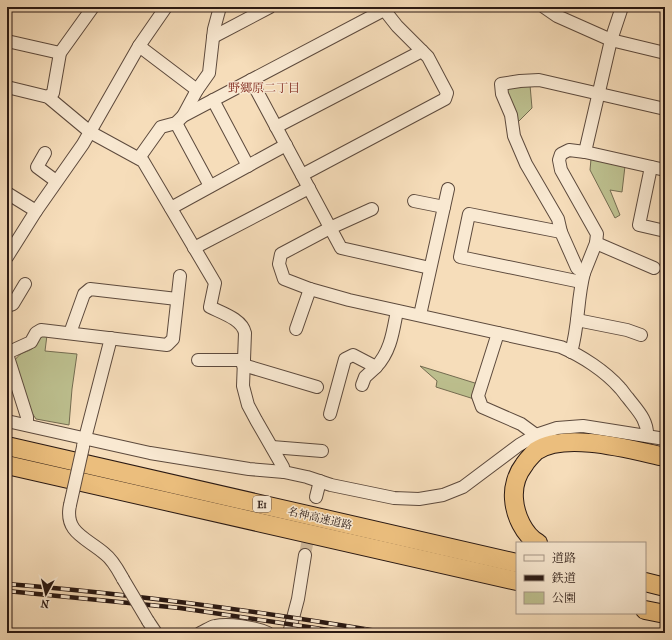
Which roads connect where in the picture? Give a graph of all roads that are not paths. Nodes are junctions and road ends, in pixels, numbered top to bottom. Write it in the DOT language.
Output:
graph roads {
  1 [pos="92,7"];
  2 [pos="220,7"];
  3 [pos="270,7"];
  4 [pos="544,7"];
  5 [pos="622,7"];
  6 [pos="383,8"];
  7 [pos="161,9"];
  8 [pos="213,37"];
  9 [pos="611,40"];
  10 [pos="7,41"];
  11 [pos="139,46"];
  12 [pos="422,51"];
  13 [pos="60,53"];
  14 [pos="665,53"];
  15 [pos="251,80"];
  16 [pos="8,90"];
  17 [pos="197,90"];
  18 [pos="598,95"];
  19 [pos="48,97"];
  20 [pos="213,100"];
  21 [pos="665,110"];
  22 [pos="179,119"];
  23 [pos="276,127"];
  24 [pos="90,132"];
  25 [pos="286,145"];
  26 [pos="585,152"];
  27 [pos="46,153"];
  28 [pos="139,158"];
  29 [pos="248,166"];
  30 [pos="651,166"];
  31 [pos="665,170"];
  32 [pos="302,175"];
  33 [pos="56,181"];
  34 [pos="210,186"];
  35 [pos="309,188"];
  36 [pos="448,189"];
  37 [pos="7,193"];
  38 [pos="414,201"];
  39 [pos="444,207"];
  40 [pos="171,208"];
  41 [pos="372,209"];
  42 [pos="36,211"];
  43 [pos="330,228"];
  44 [pos="665,231"];
  45 [pos="561,232"];
  46 [pos="596,243"];
  47 [pos="194,248"];
  48 [pos="9,250"];
  49 [pos="430,268"];
  50 [pos="654,268"];
  51 [pos="180,276"];
  52 [pos="582,278"];
  53 [pos="26,284"];
  54 [pos="310,289"];
  55 [pos="177,299"];
  56 [pos="7,306"];
  57 [pos="398,311"];
  58 [pos="420,315"];
  59 [pos="577,320"];
  60 [pos="296,329"];
  61 [pos="70,333"];
  62 [pos="498,334"];
  63 [pos="640,335"];
  64 [pos="111,338"];
  65 [pos="571,352"];
  66 [pos="7,354"];
  67 [pos="198,360"];
  68 [pos="244,363"];
  69 [pos="376,367"];
  70 [pos="362,385"];
  71 [pos="316,387"];
  72 [pos="13,391"];
  73 [pos="330,414"];
  74 [pos="7,421"];
  75 [pos="27,425"];
  76 [pos="536,435"];
  77 [pos="647,436"];
  78 [pos="665,439"];
  79 [pos="84,443"];
  80 [pos="7,446"];
  81 [pos="272,447"];
  82 [pos="322,451"];
  83 [pos="665,457"];
  84 [pos="7,465"];
  85 [pos="284,472"];
  86 [pos="320,481"];
  87 [pos="316,498"];
  88 [pos="537,542"];
  89 [pos="305,555"];
  90 [pos="516,563"];
  91 [pos="516,581"];
  92 [pos="646,582"];
  93 [pos="665,587"];
  94 [pos="646,592"];
  95 [pos="665,597"];
  96 [pos="646,610"];
  97 [pos="665,614"];
  98 [pos="156,633"];
  99 [pos="200,633"];
  100 [pos="268,633"];
  101 [pos="288,633"];
  1 -- 13 [label="street"];
  2 -- 8 [label="street"];
  3 -- 8 [label="street"];
  4 -- 9 [label="street"];
  5 -- 9 [label="street"];
  6 -- 12 [label="street"];
  6 -- 15 [label="street"];
  7 -- 11 [label="street"];
  8 -- 17 [label="street"];
  9 -- 14 [label="street"];
  9 -- 18 [label="street"];
  10 -- 13 [label="street"];
  11 -- 17 [label="street"];
  11 -- 24 [label="street"];
  12 -- 23 [label="street"];
  12 -- 32 [label="street"];
  13 -- 19 [label="street"];
  15 -- 20 [label="street"];
  15 -- 23 [label="street"];
  16 -- 19 [label="street"];
  17 -- 22 [label="street"];
  18 -- 21 [label="street"];
  18 -- 26 [label="street"];
  18 -- 45 [label="street"];
  19 -- 24 [label="street"];
  20 -- 22 [label="street"];
  20 -- 29 [label="street"];
  22 -- 28 [label="street"];
  22 -- 34 [label="street"];
  23 -- 25 [label="street"];
  24 -- 28 [label="street"];
  24 -- 33 [label="street"];
  25 -- 29 [label="street"];
  25 -- 32 [label="street"];
  26 -- 30 [label="street"];
  26 -- 46 [label="street"];
  27 -- 33 [label="street"];
  28 -- 40 [label="street"];
  29 -- 34 [label="street"];
  30 -- 31 [label="street"];
  30 -- 44 [label="street"];
  32 -- 35 [label="street"];
  33 -- 42 [label="street"];
  34 -- 40 [label="street"];
  35 -- 43 [label="street"];
  35 -- 47 [label="street"];
  36 -- 39 [label="street"];
  37 -- 42 [label="street"];
  38 -- 39 [label="street"];
  39 -- 49 [label="street"];
  40 -- 47 [label="street"];
  41 -- 43 [label="street"];
  42 -- 48 [label="street"];
  43 -- 49 [label="street"];
  43 -- 54 [label="street"];
  45 -- 52 [label="street"];
  45 -- 52 [label="street"];
  46 -- 50 [label="street"];
  46 -- 52 [label="street"];
  47 -- 68 [label="street"];
  49 -- 58 [label="street"];
  51 -- 55 [label="street"];
  52 -- 59 [label="street"];
  53 -- 56 [label="street"];
  54 -- 57 [label="street"];
  54 -- 60 [label="street"];
  55 -- 61 [label="street"];
  55 -- 64 [label="street"];
  57 -- 58 [label="street"];
  57 -- 69 [label="street"];
  58 -- 62 [label="street"];
  59 -- 63 [label="street"];
  59 -- 65 [label="street"];
  61 -- 64 [label="street"];
  61 -- 66 [label="street"];
  62 -- 65 [label="street"];
  62 -- 76 [label="street"];
  64 -- 79 [label="street"];
  65 -- 77 [label="street"];
  66 -- 72 [label="street"];
  67 -- 68 [label="street"];
  68 -- 71 [label="street"];
  68 -- 81 [label="street"];
  69 -- 70 [label="street"];
  69 -- 73 [label="street"];
  72 -- 75 [label="street"];
  74 -- 75 [label="street"];
  75 -- 79 [label="street"];
  76 -- 77 [label="street"];
  76 -- 86 [label="street"];
  77 -- 78 [label="street"];
  79 -- 85 [label="street"];
  79 -- 98 [label="street, bridge"];
  80 -- 90 [label="highway, 名神高速道路 / E1"];
  81 -- 82 [label="street"];
  81 -- 85 [label="street"];
  83 -- 88 [label="highway"];
  84 -- 91 [label="highway, 名神高速道路 / E1"];
  85 -- 86 [label="street"];
  86 -- 87 [label="street"];
  89 -- 101 [label="street"];
  92 -- 93 [label="highway"];
  94 -- 95 [label="highway"];
  96 -- 97 [label="highway"];
  99 -- 100 [label="street"];
}
